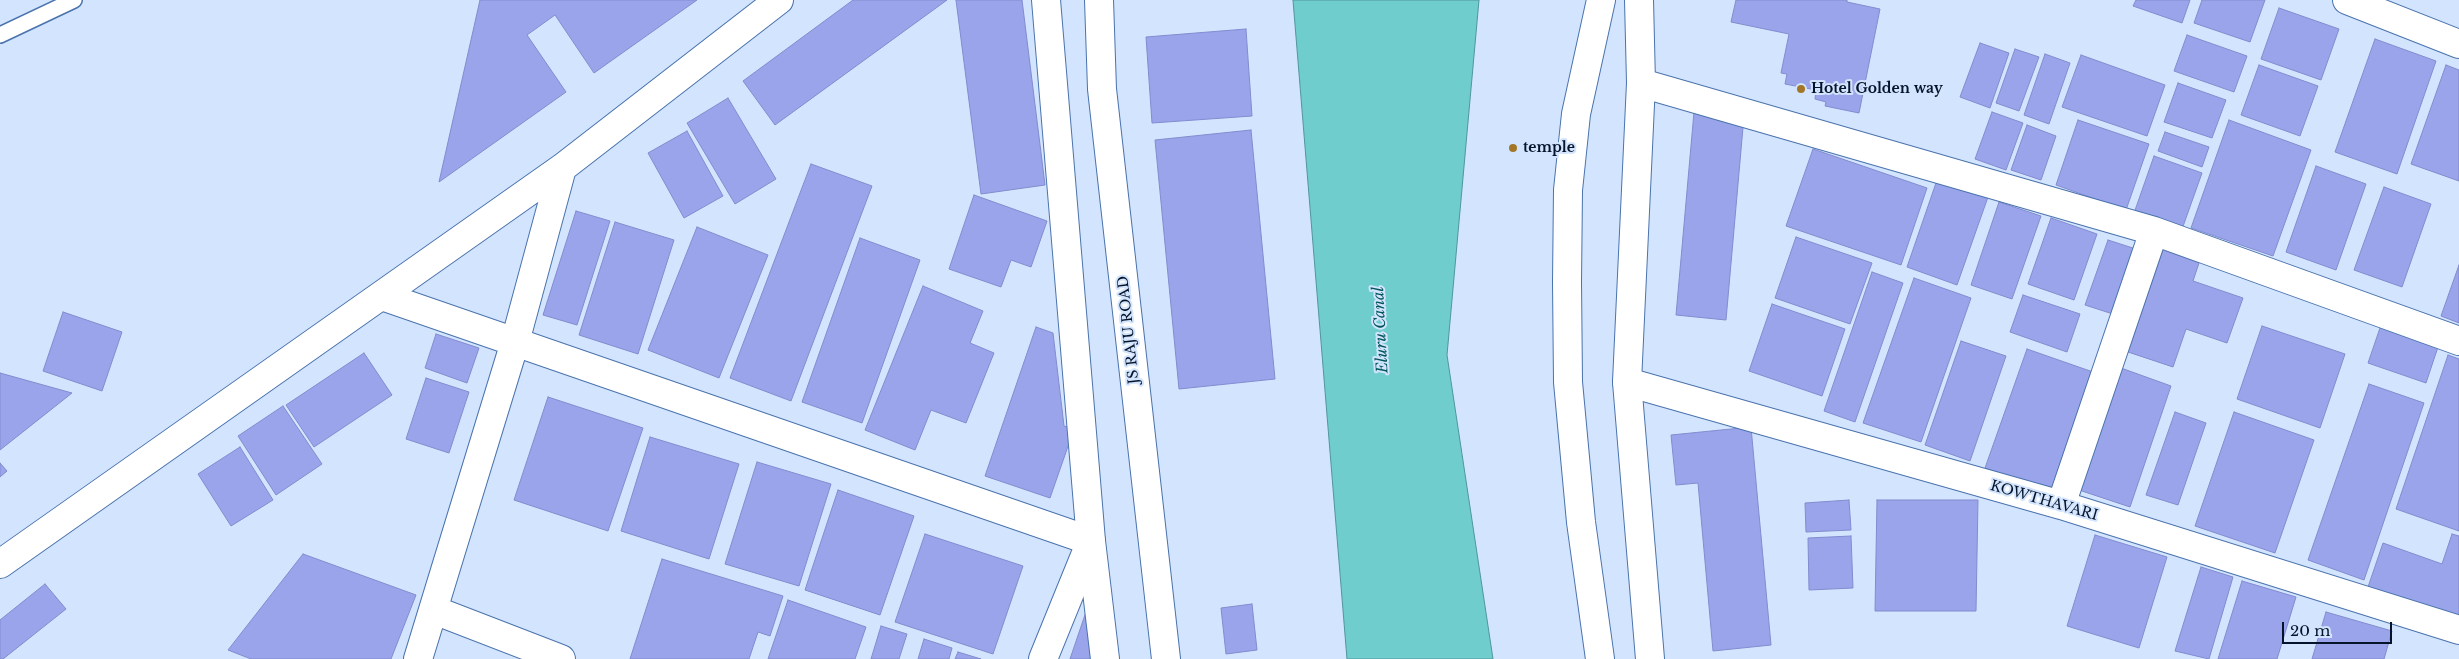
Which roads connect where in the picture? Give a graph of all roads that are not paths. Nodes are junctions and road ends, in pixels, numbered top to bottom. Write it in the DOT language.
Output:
graph roads {
  1 [pos="74,0"];
  2 [pos="779,0"];
  3 [pos="1046,0"];
  4 [pos="1099,0"];
  5 [pos="1601,0"];
  6 [pos="1638,0"];
  7 [pos="2346,0"];
  8 [pos="0,35"];
  9 [pos="2459,44"];
  10 [pos="1641,83"];
  11 [pos="562,168"];
  12 [pos="2154,231"];
  13 [pos="382,296"];
  14 [pos="2459,341"];
  15 [pos="515,342"];
  16 [pos="1627,382"];
  17 [pos="2061,505"];
  18 [pos="1091,541"];
  19 [pos="0,564"];
  20 [pos="434,610"];
  21 [pos="2459,630"];
  22 [pos="418,659"];
  23 [pos="561,659"];
  24 [pos="1043,659"];
  25 [pos="1104,659"];
  26 [pos="1166,659"];
  27 [pos="1600,659"];
  28 [pos="1650,659"];
  1 -- 8 [label="lane"];
  2 -- 11 [label="street"];
  3 -- 18 [label="street"];
  4 -- 26 [label="street, JS RAJU ROAD"];
  5 -- 27 [label="street"];
  6 -- 10 [label="street"];
  7 -- 9 [label="street"];
  10 -- 12 [label="street"];
  10 -- 16 [label="street"];
  11 -- 13 [label="street"];
  11 -- 15 [label="street"];
  12 -- 14 [label="street"];
  12 -- 17 [label="street"];
  13 -- 15 [label="street"];
  13 -- 19 [label="street"];
  15 -- 18 [label="street"];
  15 -- 20 [label="street"];
  16 -- 17 [label="street, KOWTHAVARI"];
  16 -- 28 [label="street"];
  17 -- 21 [label="street, KOWTHAVARI"];
  18 -- 24 [label="street"];
  18 -- 25 [label="street"];
  20 -- 22 [label="street"];
  20 -- 23 [label="street"];
}
